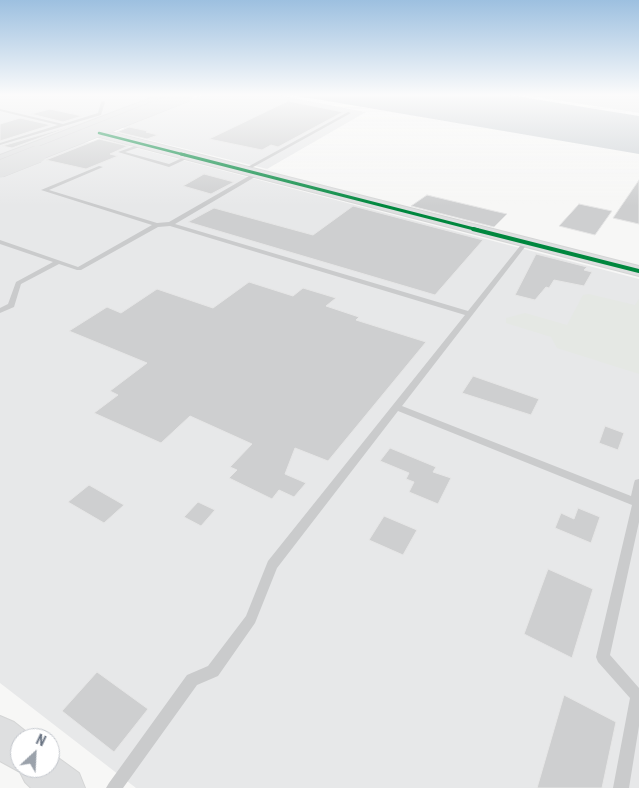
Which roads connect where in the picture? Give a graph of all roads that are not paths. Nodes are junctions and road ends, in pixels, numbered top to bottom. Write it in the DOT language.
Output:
graph roads {
  1 [pos="40,132"];
  2 [pos="74,132"];
  3 [pos="77,132"];
  4 [pos="95,132"];
  5 [pos="99,132"];
  6 [pos="318,132"];
  7 [pos="0,144"];
  8 [pos="143,144"];
  9 [pos="191,156"];
  10 [pos="0,161"];
  11 [pos="101,167"];
  12 [pos="0,169"];
  13 [pos="251,172"];
  14 [pos="0,173"];
  15 [pos="170,224"];
  16 [pos="157,225"];
  17 [pos="0,242"];
  18 [pos="526,242"];
  19 [pos="58,262"];
  20 [pos="639,271"];
  21 [pos="0,311"];
  22 [pos="469,314"];
  23 [pos="396,407"];
  24 [pos="639,483"];
  25 [pos="637,502"];
  26 [pos="0,736"];
  27 [pos="10,744"];
  28 [pos="52,778"];
  29 [pos="64,788"];
  30 [pos="114,788"];
  31 [pos="621,788"];
  1 -- 7 [label="lane"];
  2 -- 10 [label="main road"];
  3 -- 10 [label="highway"];
  4 -- 12 [label="highway, bridge"];
  5 -- 8 [label="street"];
  5 -- 14 [label="main road"];
  6 -- 13 [label="lane"];
  8 -- 9 [label="street"];
  8 -- 9 [label="lane"];
  9 -- 13 [label="street"];
  11 -- 16 [label="lane"];
  13 -- 15 [label="lane"];
  13 -- 18 [label="street"];
  15 -- 16 [label="lane"];
  15 -- 22 [label="lane"];
  16 -- 19 [label="lane"];
  17 -- 19 [label="lane"];
  18 -- 20 [label="street"];
  18 -- 22 [label="lane"];
  19 -- 21 [label="lane"];
  22 -- 23 [label="lane"];
  23 -- 25 [label="lane"];
  23 -- 30 [label="lane"];
  24 -- 25 [label="lane"];
  25 -- 31 [label="lane"];
  26 -- 27 [label="street"];
  28 -- 29 [label="street"];
}
